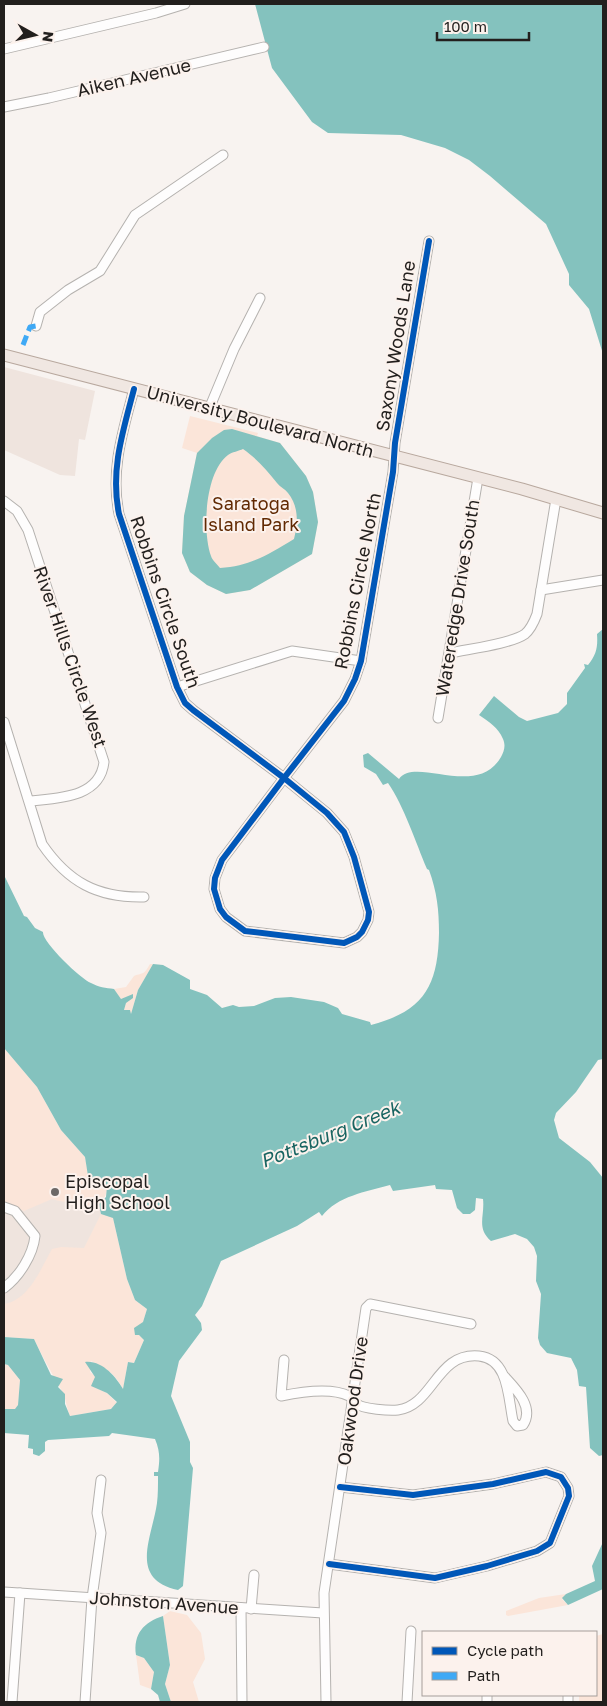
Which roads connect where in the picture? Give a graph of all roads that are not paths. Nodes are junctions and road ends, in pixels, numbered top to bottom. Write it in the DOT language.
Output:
graph roads {
  1 [pos="185,4"];
  2 [pos="264,47"];
  3 [pos="4,49"];
  4 [pos="4,107"];
  5 [pos="223,154"];
  6 [pos="429,241"];
  7 [pos="260,298"];
  8 [pos="36,326"];
  9 [pos="4,355"];
  10 [pos="134,389"];
  11 [pos="208,409"];
  12 [pos="394,457"];
  13 [pos="478,478"];
  14 [pos="556,499"];
  15 [pos="4,501"];
  16 [pos="603,514"];
  17 [pos="603,580"];
  18 [pos="540,590"];
  19 [pos="450,653"];
  20 [pos="361,662"];
  21 [pos="177,687"];
  22 [pos="438,718"];
  23 [pos="4,722"];
  24 [pos="284,778"];
  25 [pos="30,801"];
  26 [pos="144,897"];
  27 [pos="4,1207"];
  28 [pos="4,1288"];
  29 [pos="471,1324"];
  30 [pos="284,1360"];
  31 [pos="504,1376"];
  32 [pos="353,1400"];
  33 [pos="101,1480"];
  34 [pos="340,1487"];
  35 [pos="329,1564"];
  36 [pos="254,1575"];
  37 [pos="4,1592"];
  38 [pos="20,1593"];
  39 [pos="92,1598"];
  40 [pos="241,1608"];
  41 [pos="251,1609"];
  42 [pos="323,1613"];
  43 [pos="411,1631"];
  44 [pos="12,1702"];
  45 [pos="85,1702"];
  46 [pos="242,1702"];
  47 [pos="326,1702"];
  48 [pos="407,1702"];
  1 -- 3 [label="street"];
  2 -- 4 [label="street, Aiken Avenue"];
  5 -- 8 [label="street"];
  6 -- 12 [label="street, Saxony Woods Lane"];
  7 -- 11 [label="street"];
  9 -- 10 [label="main road, University Boulevard North"];
  10 -- 11 [label="main road, University Boulevard North"];
  10 -- 21 [label="street, Robbins Circle South"];
  11 -- 12 [label="main road, University Boulevard North"];
  12 -- 13 [label="main road, University Boulevard North"];
  12 -- 20 [label="street, Robbins Circle North"];
  13 -- 14 [label="main road, University Boulevard North"];
  13 -- 19 [label="street, Wateredge Drive South"];
  14 -- 16 [label="main road, University Boulevard North"];
  14 -- 18 [label="street"];
  15 -- 25 [label="street, River Hills Circle West"];
  17 -- 18 [label="street"];
  18 -- 19 [label="street"];
  19 -- 22 [label="street, Wateredge Drive South"];
  20 -- 21 [label="street"];
  20 -- 24 [label="street, Robbins Circle North"];
  21 -- 24 [label="street, Robbins Circle South"];
  23 -- 25 [label="street"];
  24 -- 24 [label="street"];
  25 -- 26 [label="street"];
  27 -- 28 [label="street"];
  29 -- 32 [label="street, Oakwood Drive"];
  30 -- 32 [label="street"];
  31 -- 31 [label="street"];
  31 -- 32 [label="street"];
  32 -- 34 [label="street, Oakwood Drive"];
  33 -- 39 [label="street"];
  34 -- 35 [label="street, Oakwood Drive"];
  34 -- 35 [label="street"];
  35 -- 42 [label="street, Oakwood Drive"];
  36 -- 41 [label="street"];
  37 -- 38 [label="street, Johnston Avenue"];
  38 -- 39 [label="street, Johnston Avenue"];
  38 -- 44 [label="street"];
  39 -- 40 [label="street, Johnston Avenue"];
  39 -- 45 [label="street"];
  40 -- 41 [label="street, Johnston Avenue"];
  40 -- 46 [label="street"];
  41 -- 42 [label="street, Johnston Avenue"];
  42 -- 47 [label="street, Oakwood Drive"];
  43 -- 48 [label="street"];
}
